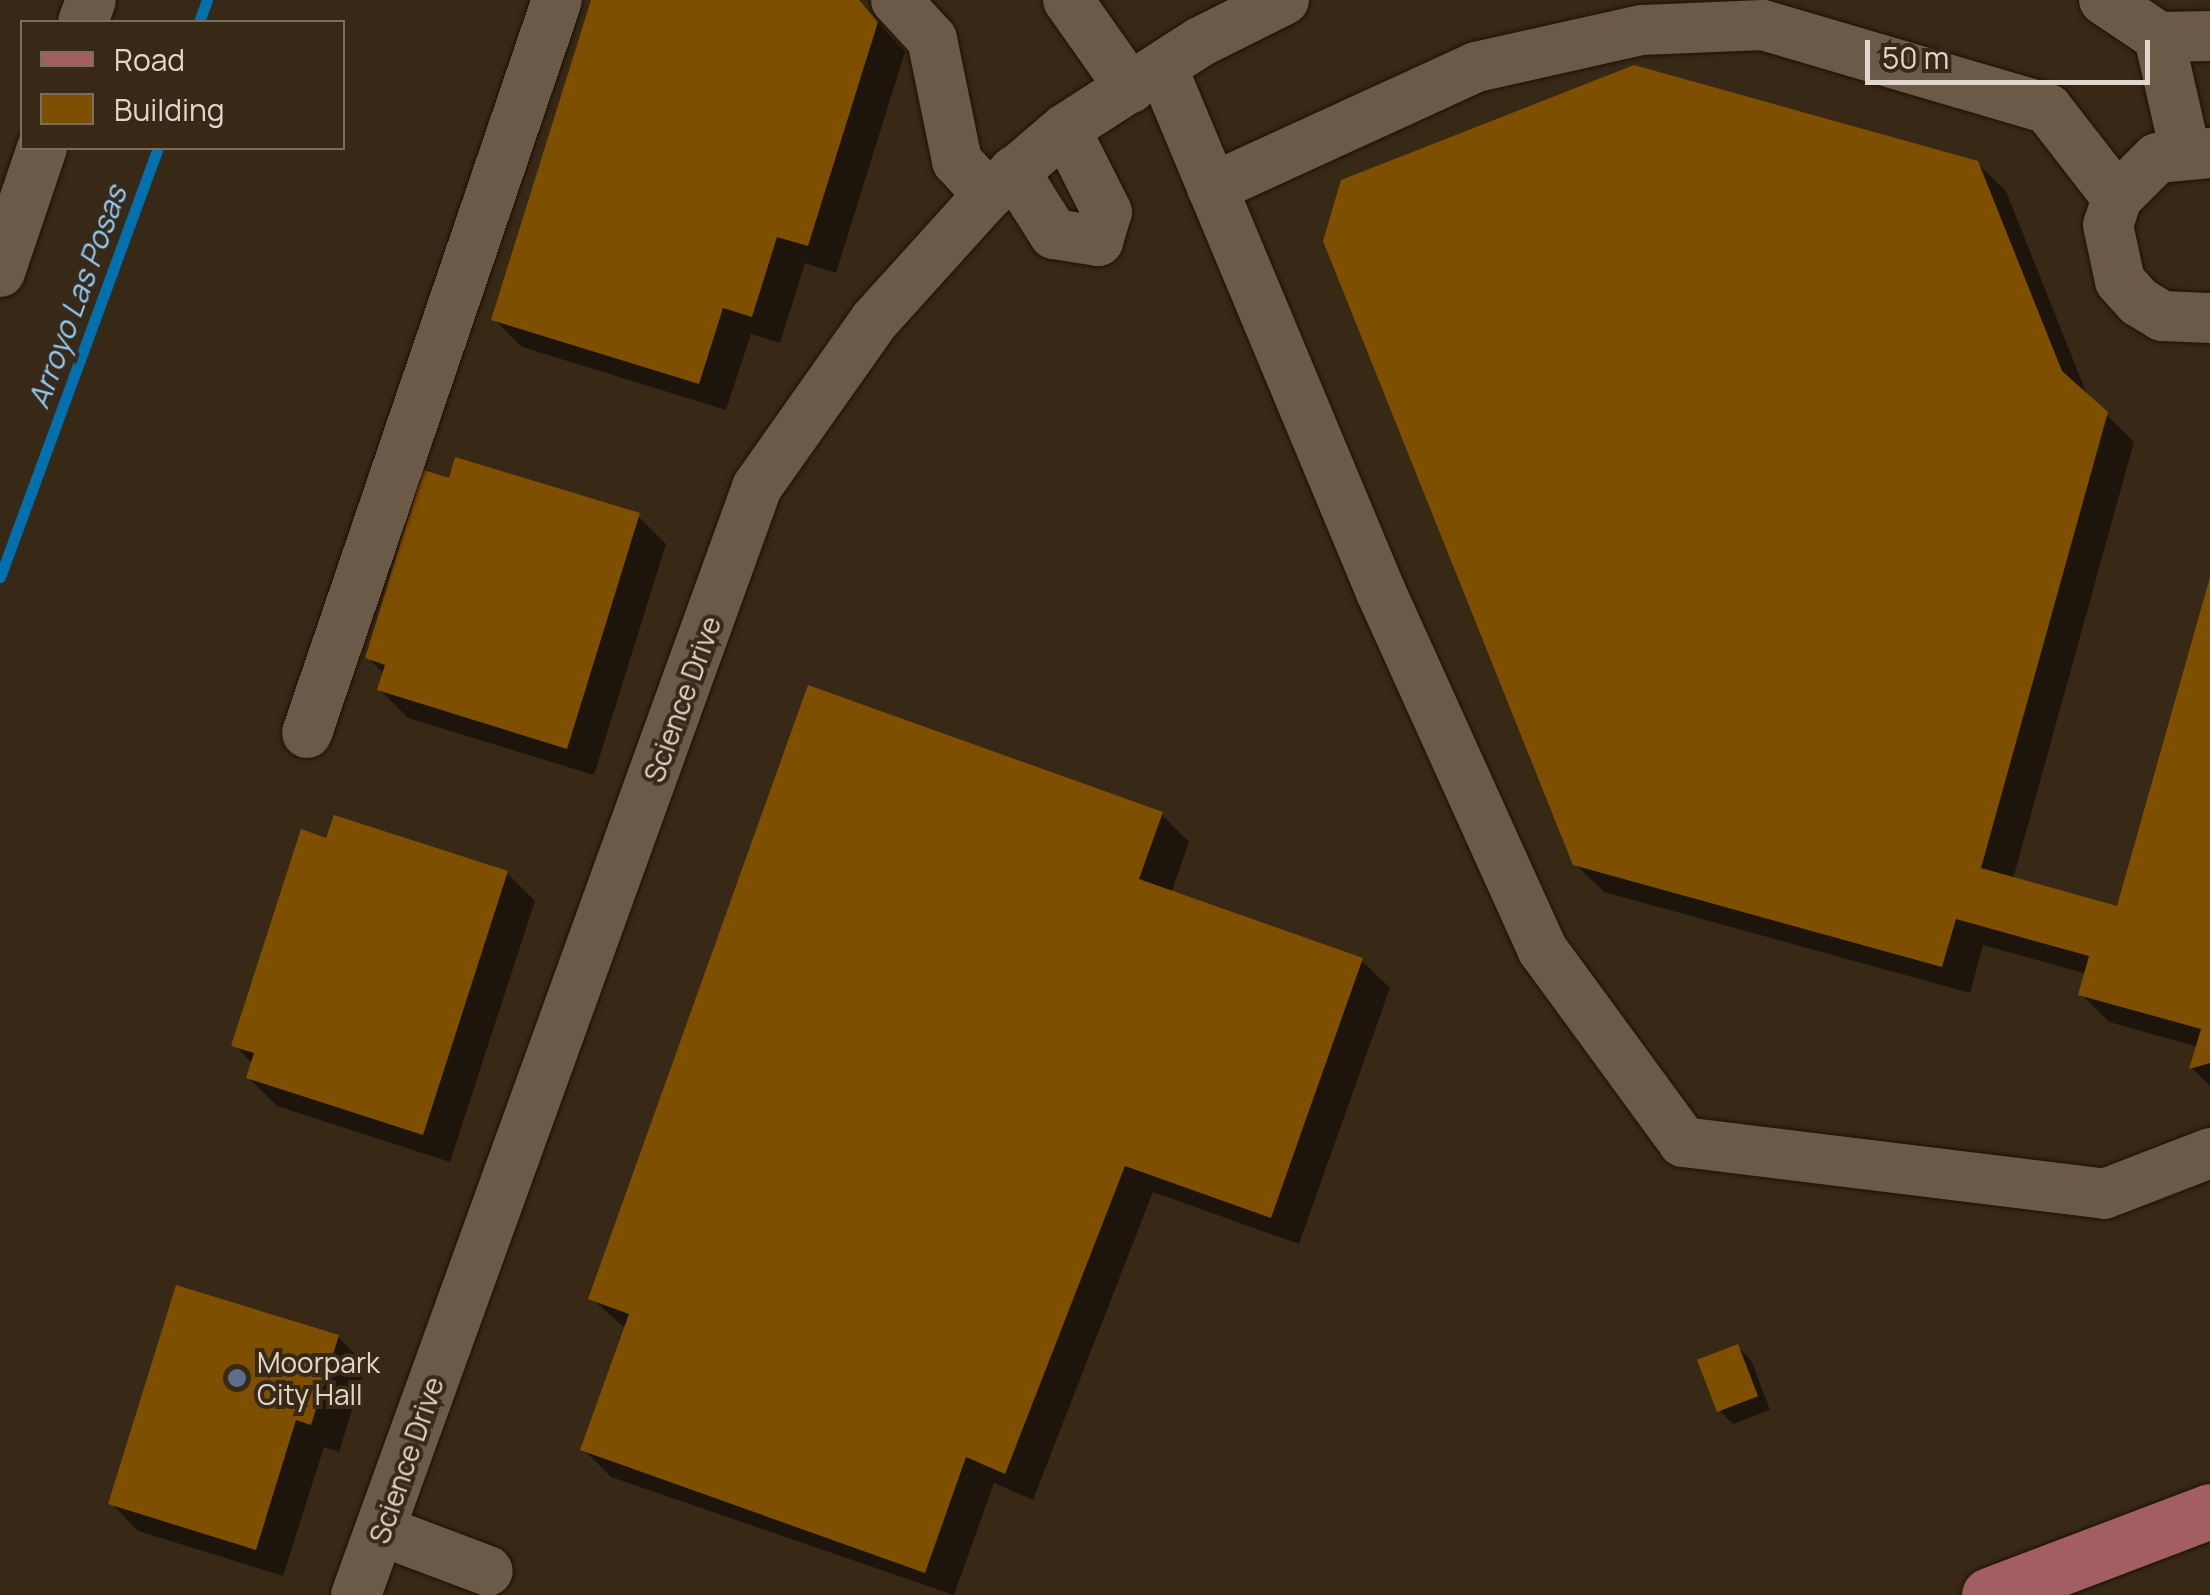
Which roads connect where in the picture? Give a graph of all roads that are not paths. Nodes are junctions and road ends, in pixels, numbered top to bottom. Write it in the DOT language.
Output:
graph roads {
  1 [pos="557,0"];
  2 [pos="896,0"];
  3 [pos="1068,0"];
  4 [pos="1284,0"];
  5 [pos="2104,0"];
  6 [pos="2174,18"];
  7 [pos="2210,36"];
  8 [pos="1146,77"];
  9 [pos="1065,129"];
  10 [pos="41,150"];
  11 [pos="2197,152"];
  12 [pos="1001,183"];
  13 [pos="1212,188"];
  14 [pos="2116,198"];
  15 [pos="0,272"];
  16 [pos="2210,318"];
  17 [pos="306,733"];
  18 [pos="2210,1152"];
  19 [pos="2210,1511"];
  20 [pos="382,1531"];
  21 [pos="488,1571"];
  22 [pos="370,1591"];
  23 [pos="1989,1595"];
  1 -- 17 [label="street"];
  2 -- 12 [label="street"];
  3 -- 8 [label="street"];
  4 -- 8 [label="street, Science Drive"];
  5 -- 6 [label="street"];
  6 -- 7 [label="street"];
  6 -- 11 [label="street"];
  8 -- 9 [label="street, Science Drive"];
  8 -- 13 [label="street"];
  9 -- 12 [label="street, Science Drive"];
  9 -- 12 [label="street"];
  10 -- 15 [label="street"];
  11 -- 14 [label="street"];
  12 -- 20 [label="street, Science Drive"];
  13 -- 14 [label="street"];
  13 -- 18 [label="street"];
  14 -- 16 [label="street"];
  19 -- 23 [label="main road"];
  20 -- 21 [label="street"];
  20 -- 22 [label="street, Science Drive"];
}
